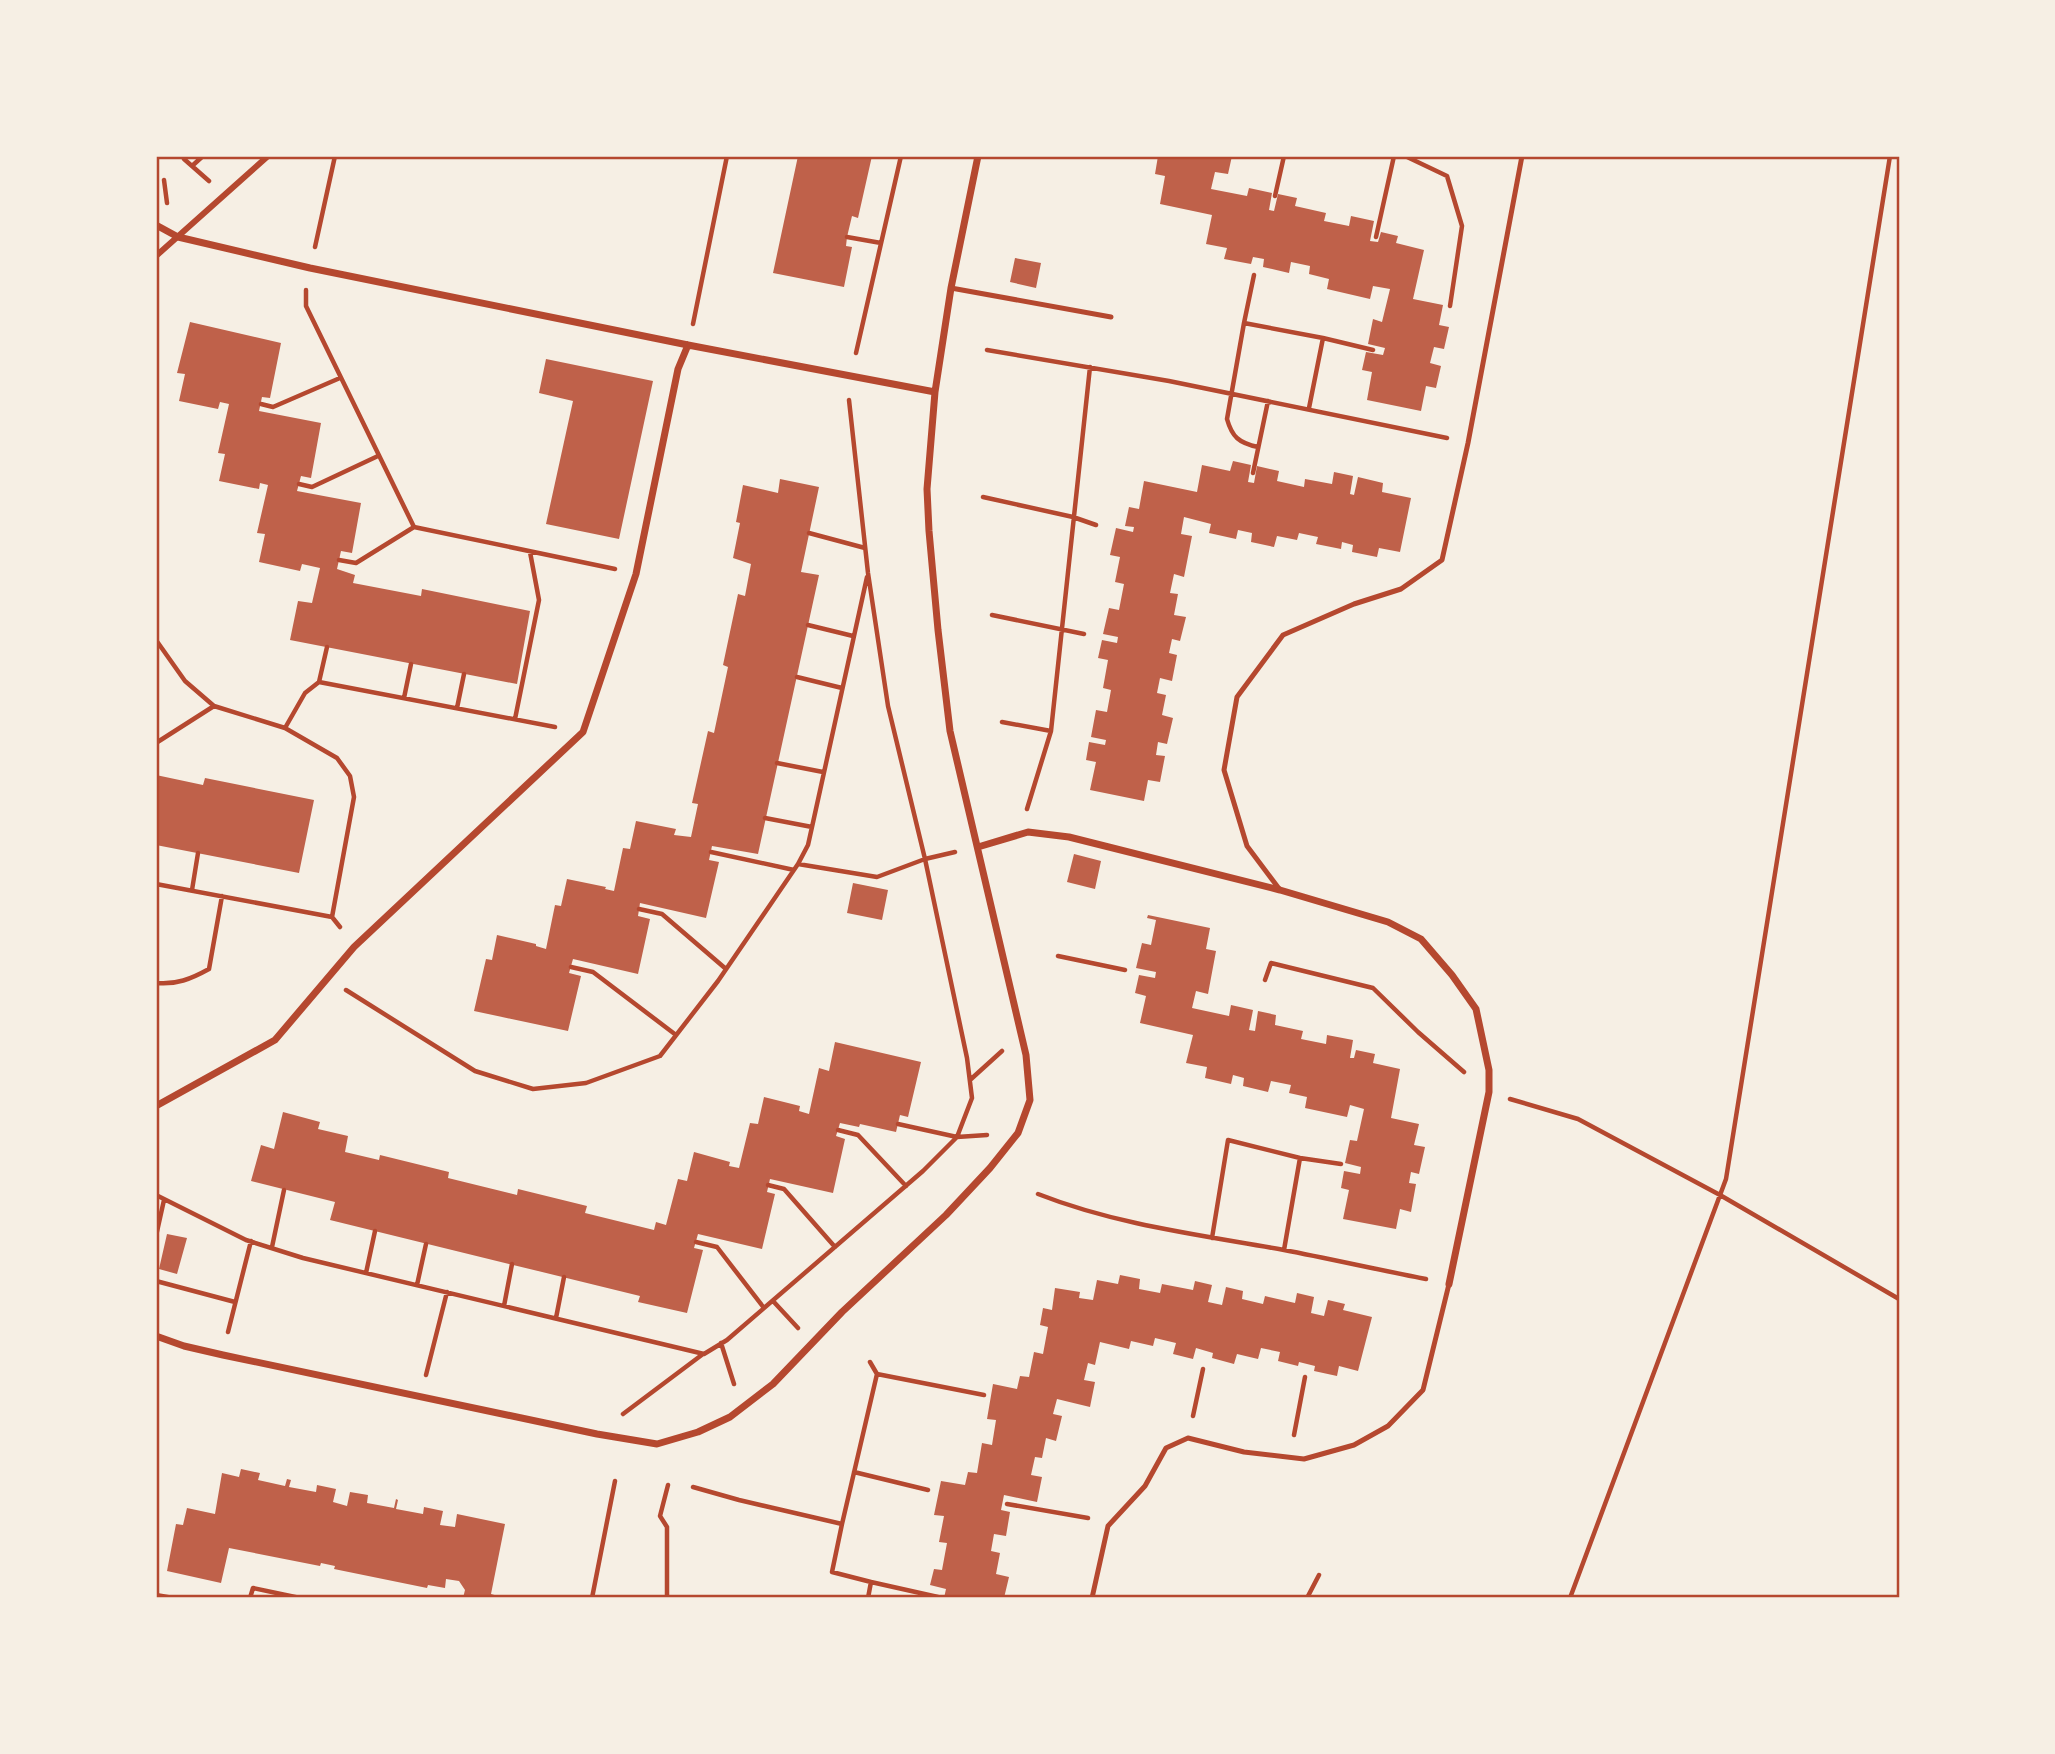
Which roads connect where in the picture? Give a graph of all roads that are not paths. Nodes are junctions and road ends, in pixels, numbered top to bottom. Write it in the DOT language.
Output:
graph roads {
  1 [pos="268,156"];
  2 [pos="978,156"];
  3 [pos="1522,156"];
  4 [pos="156,225"];
  5 [pos="178,237"];
  6 [pos="156,256"];
  7 [pos="951,288"];
  8 [pos="1111,317"];
  9 [pos="688,345"];
  10 [pos="935,392"];
  11 [pos="978,847"];
  12 [pos="1280,890"];
  13 [pos="156,1105"];
  14 [pos="1449,1284"];
  15 [pos="156,1336"];
  16 [pos="1092,1598"];
  1 -- 5 [label="street"];
  2 -- 7 [label="street"];
  3 -- 12 [label="lane"];
  4 -- 5 [label="street"];
  5 -- 6 [label="street"];
  5 -- 9 [label="street"];
  7 -- 8 [label="lane"];
  7 -- 10 [label="street"];
  9 -- 10 [label="street"];
  9 -- 13 [label="street"];
  10 -- 11 [label="street"];
  11 -- 12 [label="street"];
  11 -- 15 [label="street"];
  12 -- 14 [label="street"];
  14 -- 16 [label="lane"];
}
